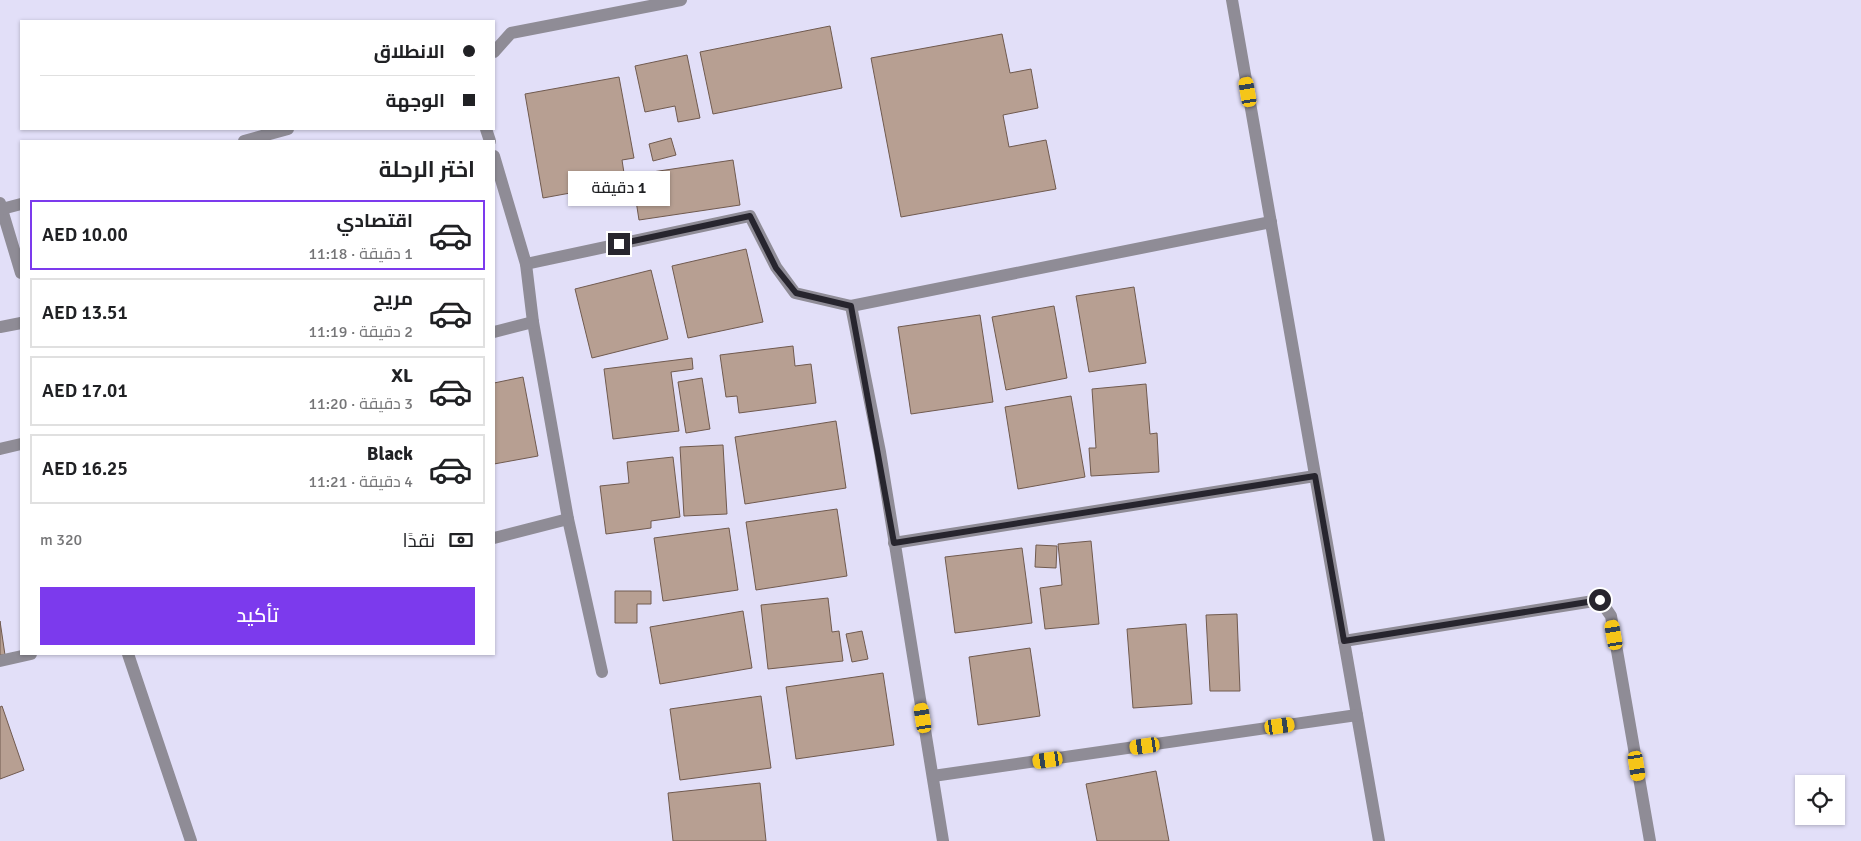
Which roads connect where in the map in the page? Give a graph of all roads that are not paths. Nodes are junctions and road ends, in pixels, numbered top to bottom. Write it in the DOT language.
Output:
graph roads {
  1 [pos="682,0"];
  2 [pos="1232,0"];
  3 [pos="495,51"];
  4 [pos="284,130"];
  5 [pos="248,140"];
  6 [pos="495,159"];
  7 [pos="20,204"];
  8 [pos="1,206"];
  9 [pos="1271,222"];
  10 [pos="526,264"];
  11 [pos="20,270"];
  12 [pos="851,306"];
  13 [pos="533,322"];
  14 [pos="20,323"];
  15 [pos="0,327"];
  16 [pos="495,332"];
  17 [pos="20,444"];
  18 [pos="0,449"];
  19 [pos="1315,476"];
  20 [pos="568,519"];
  21 [pos="495,538"];
  22 [pos="894,543"];
  23 [pos="1344,641"];
  24 [pos="27,655"];
  25 [pos="128,655"];
  26 [pos="0,661"];
  27 [pos="602,672"];
  28 [pos="1357,715"];
  29 [pos="933,776"];
  30 [pos="191,841"];
  31 [pos="943,841"];
  32 [pos="1379,841"];
  33 [pos="1650,841"];
  1 -- 3 [label="street"];
  2 -- 9 [label="street"];
  4 -- 5 [label="street"];
  6 -- 10 [label="street"];
  7 -- 8 [label="street"];
  8 -- 11 [label="street"];
  9 -- 12 [label="street"];
  9 -- 19 [label="street"];
  10 -- 12 [label="street"];
  10 -- 13 [label="street"];
  12 -- 22 [label="street"];
  13 -- 16 [label="street"];
  13 -- 20 [label="street"];
  14 -- 15 [label="street"];
  17 -- 18 [label="street"];
  19 -- 22 [label="street"];
  19 -- 23 [label="street"];
  20 -- 21 [label="street"];
  20 -- 27 [label="street"];
  22 -- 29 [label="street"];
  23 -- 28 [label="street"];
  23 -- 33 [label="street"];
  24 -- 26 [label="street"];
  25 -- 30 [label="street"];
  28 -- 29 [label="street"];
  28 -- 32 [label="street"];
  29 -- 31 [label="street"];
}
